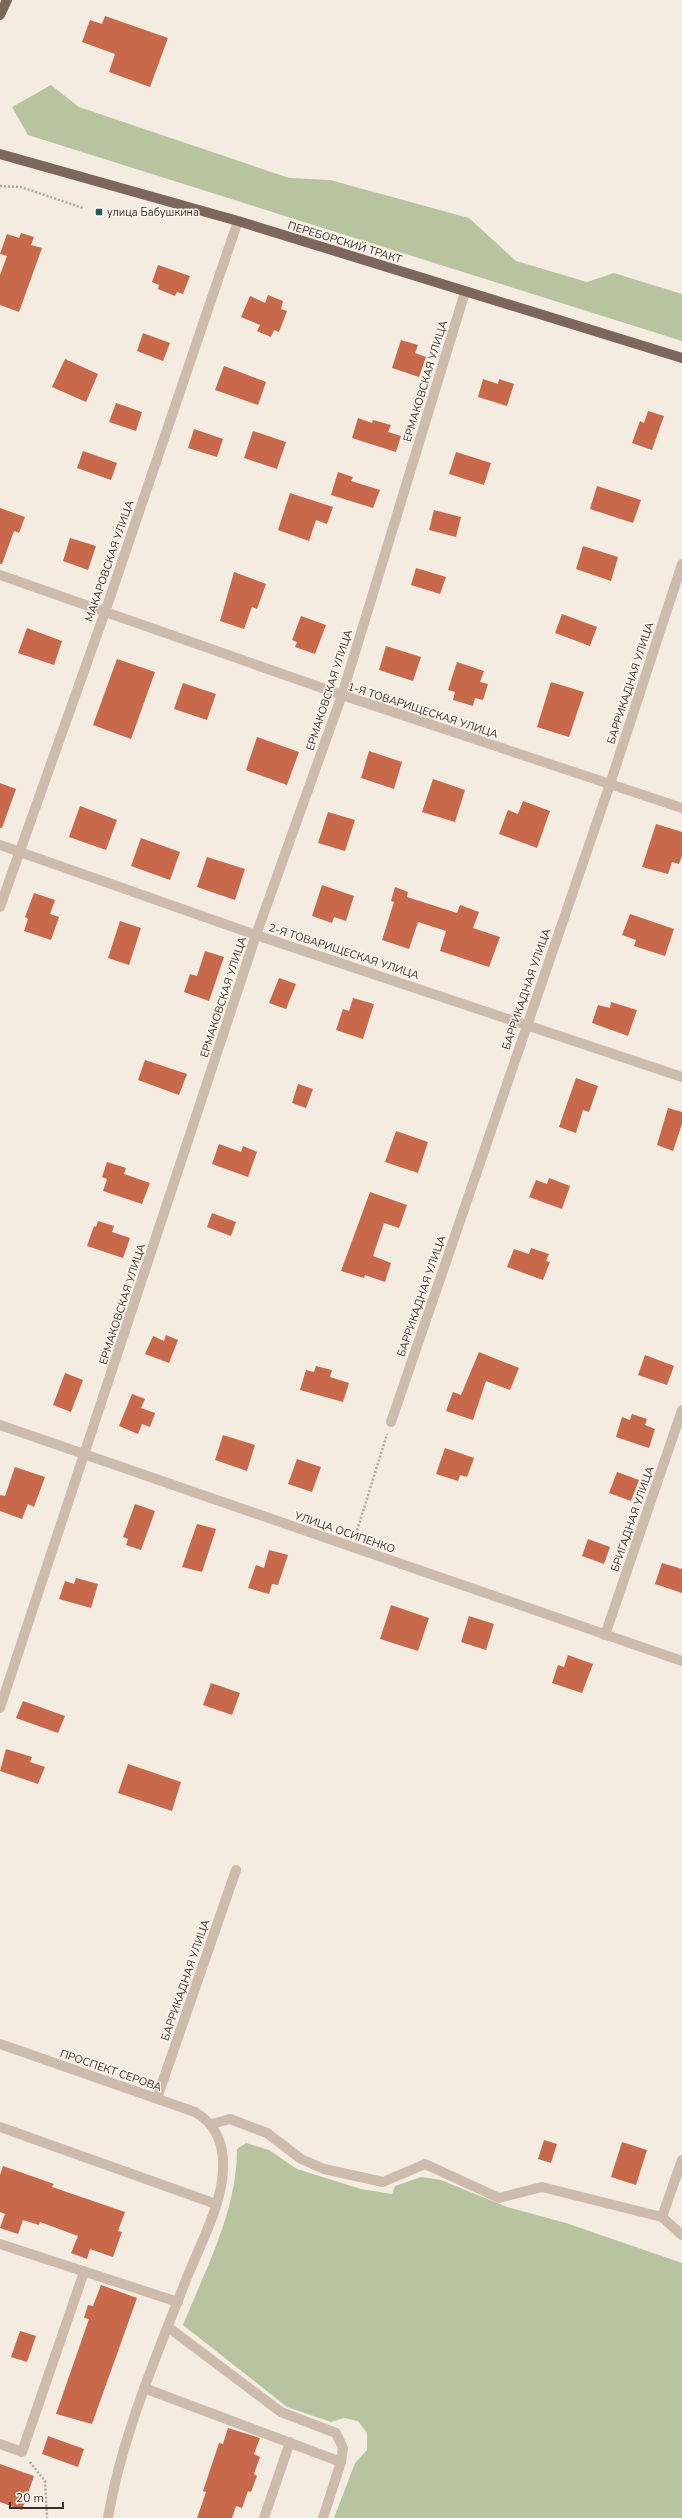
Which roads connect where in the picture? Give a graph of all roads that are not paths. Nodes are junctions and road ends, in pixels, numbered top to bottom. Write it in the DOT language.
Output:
graph roads {
  1 [pos="7,0"];
  2 [pos="0,15"];
  3 [pos="0,154"];
  4 [pos="238,221"];
  5 [pos="465,292"];
  6 [pos="682,358"];
  7 [pos="682,564"];
  8 [pos="0,576"];
  9 [pos="105,612"];
  10 [pos="342,696"];
  11 [pos="610,784"];
  12 [pos="682,808"];
  13 [pos="0,845"];
  14 [pos="18,851"];
  15 [pos="0,907"];
  16 [pos="256,935"];
  17 [pos="527,1024"];
  18 [pos="682,1077"];
  19 [pos="682,1410"];
  20 [pos="391,1422"];
  21 [pos="0,1425"];
  22 [pos="85,1455"];
  23 [pos="604,1635"];
  24 [pos="682,1661"];
  25 [pos="0,1708"];
  26 [pos="236,1870"];
  27 [pos="0,2044"];
  28 [pos="157,2098"];
  29 [pos="212,2124"];
  30 [pos="0,2127"];
  31 [pos="682,2160"];
  32 [pos="216,2204"];
  33 [pos="662,2217"];
  34 [pos="682,2235"];
  35 [pos="0,2244"];
  36 [pos="84,2272"];
  37 [pos="178,2302"];
  38 [pos="168,2327"];
  39 [pos="144,2388"];
  40 [pos="290,2442"];
  41 [pos="0,2444"];
  42 [pos="341,2462"];
  43 [pos="108,2518"];
  44 [pos="264,2518"];
  45 [pos="323,2518"];
  1 -- 2 [label="main road"];
  3 -- 4 [label="main road, ПЕРЕБОРСКИЙ ТРАКТ"];
  4 -- 5 [label="main road, ПЕРЕБОРСКИЙ ТРАКТ"];
  4 -- 9 [label="street, МАКАРОВСКАЯ УЛИЦА"];
  5 -- 6 [label="main road, ПЕРЕБОРСКИЙ ТРАКТ"];
  5 -- 10 [label="street, ЕРМАКОВСКАЯ УЛИЦА"];
  7 -- 11 [label="street, БАРРИКАДНАЯ УЛИЦА"];
  8 -- 9 [label="street, 1-Я ТОВАРИЩЕСКАЯ УЛИЦА"];
  9 -- 10 [label="street, 1-Я ТОВАРИЩЕСКАЯ УЛИЦА"];
  9 -- 14 [label="street, МАКАРОВСКАЯ УЛИЦА"];
  10 -- 11 [label="street, 1-Я ТОВАРИЩЕСКАЯ УЛИЦА"];
  10 -- 16 [label="street, ЕРМАКОВСКАЯ УЛИЦА"];
  11 -- 12 [label="street, 1-Я ТОВАРИЩЕСКАЯ УЛИЦА"];
  11 -- 17 [label="street, БАРРИКАДНАЯ УЛИЦА"];
  13 -- 14 [label="street, 2-Я ТОВАРИЩЕСКАЯ УЛИЦА"];
  14 -- 15 [label="street, МАКАРОВСКАЯ УЛИЦА"];
  14 -- 16 [label="street, 2-Я ТОВАРИЩЕСКАЯ УЛИЦА"];
  16 -- 17 [label="street, 2-Я ТОВАРИЩЕСКАЯ УЛИЦА"];
  16 -- 22 [label="street, ЕРМАКОВСКАЯ УЛИЦА"];
  17 -- 18 [label="street, 2-Я ТОВАРИЩЕСКАЯ УЛИЦА"];
  17 -- 20 [label="street, БАРРИКАДНАЯ УЛИЦА"];
  19 -- 23 [label="street, БРИГАДНАЯ УЛИЦА"];
  21 -- 22 [label="street, УЛИЦА ОСИПЕНКО"];
  22 -- 23 [label="street, УЛИЦА ОСИПЕНКО"];
  22 -- 25 [label="street, ЕРМАКОВСКАЯ УЛИЦА"];
  23 -- 24 [label="street, УЛИЦА ОСИПЕНКО"];
  26 -- 28 [label="street, БАРРИКАДНАЯ УЛИЦА"];
  27 -- 28 [label="street, ПРОСПЕКТ СЕРОВА"];
  28 -- 29 [label="street, ПРОСПЕКТ СЕРОВА"];
  29 -- 32 [label="street"];
  29 -- 33 [label="street"];
  30 -- 32 [label="street"];
  31 -- 33 [label="street"];
  32 -- 37 [label="street"];
  33 -- 34 [label="street"];
  35 -- 36 [label="street"];
  36 -- 37 [label="street"];
  36 -- 41 [label="street"];
  37 -- 38 [label="street"];
  38 -- 39 [label="street"];
  38 -- 42 [label="street"];
  39 -- 40 [label="street"];
  39 -- 43 [label="street"];
  40 -- 42 [label="street"];
  40 -- 44 [label="street"];
  42 -- 45 [label="street"];
}
